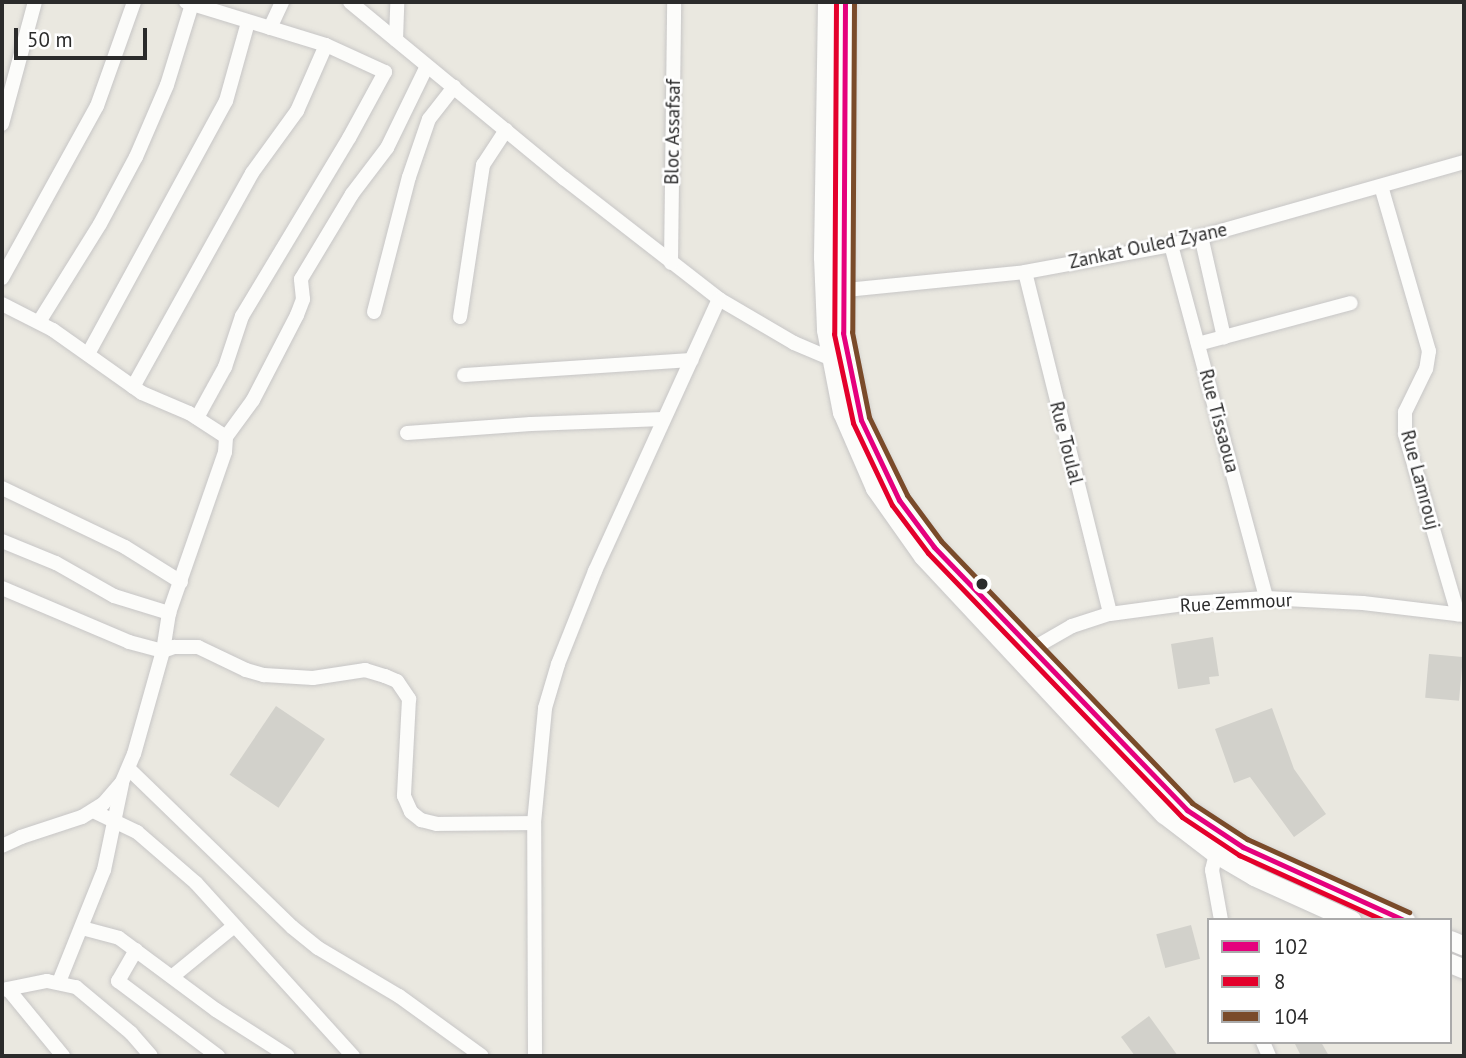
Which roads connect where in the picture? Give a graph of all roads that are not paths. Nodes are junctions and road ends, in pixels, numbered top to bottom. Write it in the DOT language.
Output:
graph roads {
  1 [pos="35,2"];
  2 [pos="134,2"];
  3 [pos="282,2"];
  4 [pos="350,2"];
  5 [pos="397,2"];
  6 [pos="674,2"];
  7 [pos="827,2"];
  8 [pos="845,2"];
  9 [pos="189,3"];
  10 [pos="368,9"];
  11 [pos="248,22"];
  12 [pos="271,28"];
  13 [pos="396,40"];
  14 [pos="326,45"];
  15 [pos="428,66"];
  16 [pos="454,88"];
  17 [pos="2,124"];
  18 [pos="506,130"];
  19 [pos="1464,162"];
  20 [pos="1381,186"];
  21 [pos="1201,236"];
  22 [pos="1171,245"];
  23 [pos="671,262"];
  24 [pos="1025,272"];
  25 [pos="2,278"];
  26 [pos="833,291"];
  27 [pos="719,299"];
  28 [pos="1351,303"];
  29 [pos="2,304"];
  30 [pos="373,312"];
  31 [pos="460,317"];
  32 [pos="39,322"];
  33 [pos="1224,337"];
  34 [pos="1198,344"];
  35 [pos="88,354"];
  36 [pos="829,358"];
  37 [pos="691,360"];
  38 [pos="464,375"];
  39 [pos="133,387"];
  40 [pos="844,389"];
  41 [pos="197,418"];
  42 [pos="663,419"];
  43 [pos="407,433"];
  44 [pos="226,437"];
  45 [pos="2,488"];
  46 [pos="2,541"];
  47 [pos="181,582"];
  48 [pos="2,589"];
  49 [pos="1266,598"];
  50 [pos="169,613"];
  51 [pos="1110,614"];
  52 [pos="1461,614"];
  53 [pos="163,651"];
  54 [pos="1025,654"];
  55 [pos="125,776"];
  56 [pos="93,811"];
  57 [pos="116,820"];
  58 [pos="534,823"];
  59 [pos="1219,844"];
  60 [pos="2,846"];
  61 [pos="1221,918"];
  62 [pos="1347,918"];
  63 [pos="1400,918"];
  64 [pos="234,926"];
  65 [pos="82,928"];
  66 [pos="136,950"];
  67 [pos="173,976"];
  68 [pos="59,982"];
  69 [pos="5,990"];
  70 [pos="62,1056"];
  71 [pos="151,1056"];
  72 [pos="218,1056"];
  73 [pos="288,1056"];
  74 [pos="353,1056"];
  75 [pos="482,1056"];
  76 [pos="535,1056"];
  1 -- 17 [label="street"];
  2 -- 25 [label="street"];
  3 -- 12 [label="street"];
  4 -- 10 [label="street"];
  5 -- 13 [label="street"];
  6 -- 23 [label="street, Bloc Assafsaf"];
  7 -- 26 [label="main road"];
  8 -- 26 [label="main road"];
  9 -- 11 [label="street"];
  9 -- 32 [label="street"];
  10 -- 13 [label="street"];
  11 -- 12 [label="street"];
  11 -- 35 [label="street"];
  12 -- 14 [label="street"];
  13 -- 15 [label="street"];
  14 -- 39 [label="street"];
  14 -- 41 [label="street"];
  15 -- 16 [label="street"];
  15 -- 44 [label="street"];
  16 -- 18 [label="street"];
  16 -- 30 [label="street"];
  18 -- 23 [label="street"];
  18 -- 31 [label="street"];
  19 -- 20 [label="street, Zankat Ouled Zyane"];
  20 -- 21 [label="street, Zankat Ouled Zyane"];
  20 -- 52 [label="street, Rue Lamrouj"];
  21 -- 22 [label="street, Zankat Ouled Zyane"];
  21 -- 33 [label="street"];
  22 -- 24 [label="street, Zankat Ouled Zyane"];
  22 -- 34 [label="street, Rue Tissaoua"];
  23 -- 27 [label="street"];
  24 -- 26 [label="street, Zankat Ouled Zyane"];
  24 -- 51 [label="street, Rue Toulal"];
  26 -- 36 [label="main road"];
  26 -- 40 [label="main road"];
  27 -- 36 [label="street"];
  27 -- 37 [label="street"];
  28 -- 33 [label="street"];
  29 -- 32 [label="street"];
  32 -- 35 [label="street"];
  33 -- 34 [label="street"];
  34 -- 49 [label="street, Rue Tissaoua"];
  35 -- 39 [label="street"];
  36 -- 40 [label="main road"];
  37 -- 38 [label="street"];
  37 -- 42 [label="street"];
  39 -- 41 [label="street"];
  40 -- 54 [label="main road"];
  41 -- 44 [label="street"];
  42 -- 43 [label="street"];
  42 -- 58 [label="street"];
  44 -- 47 [label="street"];
  45 -- 47 [label="street"];
  46 -- 50 [label="street"];
  47 -- 50 [label="street"];
  48 -- 53 [label="street"];
  49 -- 51 [label="street, Rue Zemmour"];
  49 -- 52 [label="street, Rue Zemmour"];
  50 -- 53 [label="street"];
  51 -- 54 [label="street, Rue Zemmour"];
  53 -- 55 [label="street"];
  53 -- 58 [label="street"];
  54 -- 59 [label="main road"];
  55 -- 56 [label="street"];
  55 -- 57 [label="street"];
  55 -- 75 [label="street"];
  56 -- 57 [label="street"];
  56 -- 60 [label="street"];
  57 -- 64 [label="street"];
  57 -- 65 [label="street"];
  58 -- 76 [label="street"];
  59 -- 61 [label="street"];
  59 -- 62 [label="main road"];
  59 -- 63 [label="main road"];
  64 -- 67 [label="street"];
  64 -- 74 [label="street"];
  65 -- 66 [label="street"];
  65 -- 68 [label="street"];
  66 -- 67 [label="street"];
  66 -- 72 [label="street"];
  67 -- 73 [label="street"];
  68 -- 69 [label="street"];
  68 -- 71 [label="street"];
  69 -- 70 [label="street"];
}
